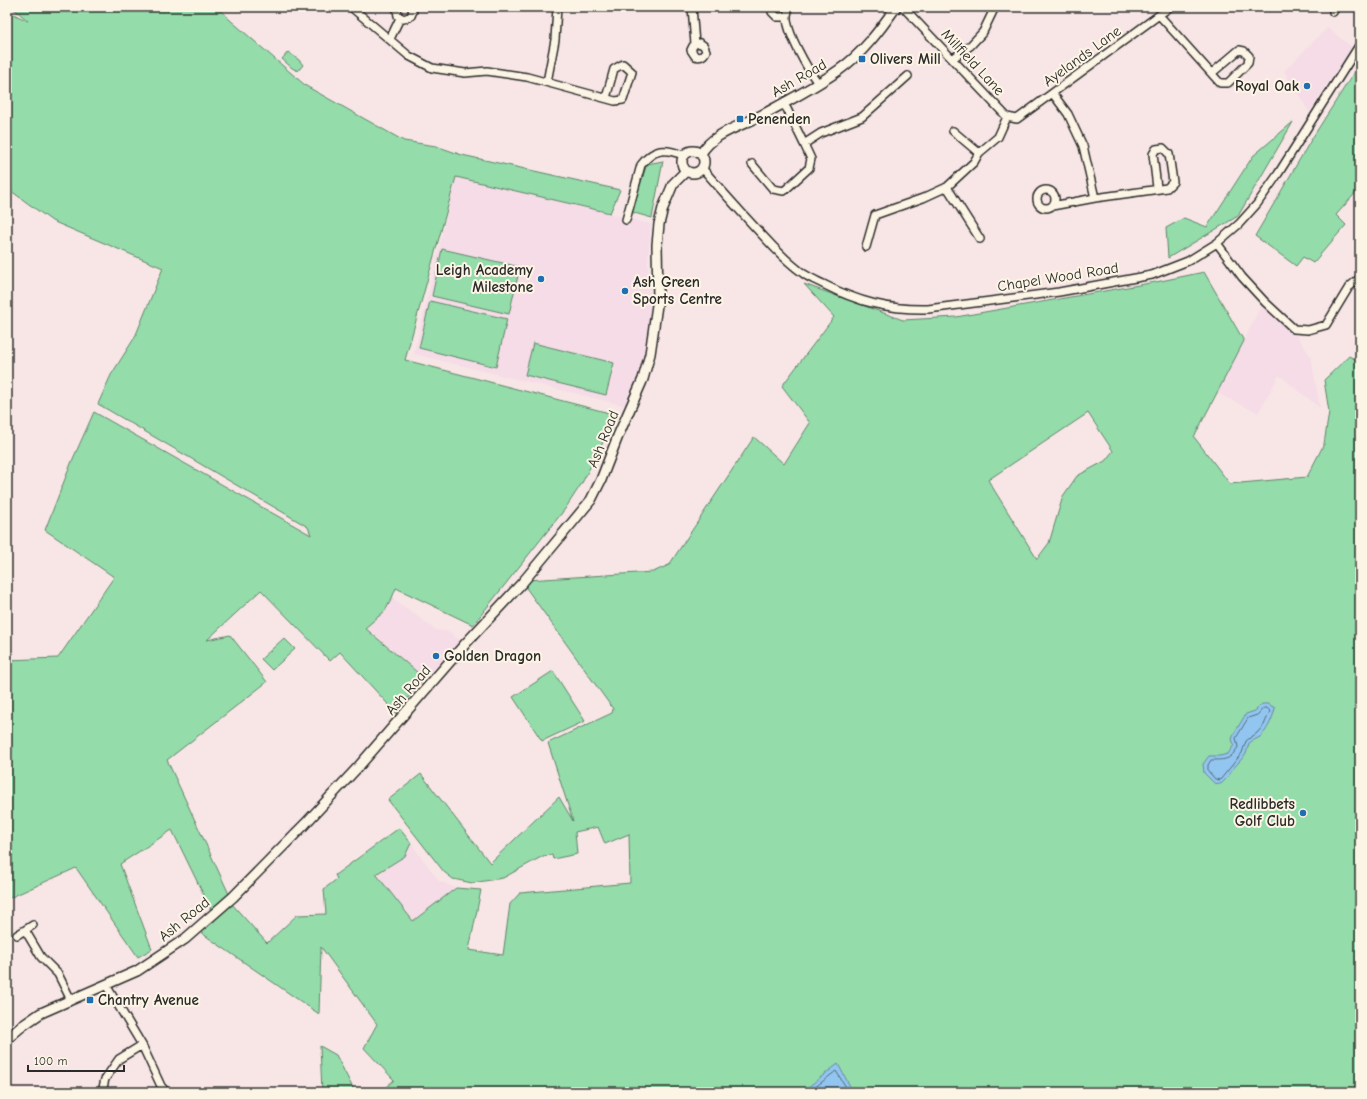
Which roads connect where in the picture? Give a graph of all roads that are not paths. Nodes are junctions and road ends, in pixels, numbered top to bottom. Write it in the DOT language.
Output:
graph roads {
  1 [pos="350,7"];
  2 [pos="398,7"];
  3 [pos="411,7"];
  4 [pos="557,7"];
  5 [pos="692,7"];
  6 [pos="772,7"];
  7 [pos="789,7"];
  8 [pos="896,7"];
  9 [pos="904,7"];
  10 [pos="996,7"];
  11 [pos="1170,7"];
  12 [pos="787,15"];
  13 [pos="1159,15"];
  14 [pos="400,18"];
  15 [pos="390,39"];
  16 [pos="695,44"];
  17 [pos="1360,44"];
  18 [pos="952,59"];
  19 [pos="1212,73"];
  20 [pos="908,76"];
  21 [pos="547,82"];
  22 [pos="818,83"];
  23 [pos="1053,94"];
  24 [pos="606,98"];
  25 [pos="783,104"];
  26 [pos="1007,117"];
  27 [pos="953,131"];
  28 [pos="804,144"];
  29 [pos="979,153"];
  30 [pos="701,154"];
  31 [pos="683,155"];
  32 [pos="752,164"];
  33 [pos="702,168"];
  34 [pos="686,171"];
  35 [pos="947,187"];
  36 [pos="1157,188"];
  37 [pos="1095,198"];
  38 [pos="1052,206"];
  39 [pos="626,220"];
  40 [pos="980,239"];
  41 [pos="1217,243"];
  42 [pos="866,248"];
  43 [pos="1360,278"];
  44 [pos="33,925"];
  45 [pos="25,930"];
  46 [pos="17,935"];
  47 [pos="106,985"];
  48 [pos="71,1000"];
  49 [pos="7,1039"];
  50 [pos="142,1044"];
  51 [pos="102,1092"];
  52 [pos="166,1092"];
  1 -- 15 [label="street"];
  2 -- 14 [label="street"];
  3 -- 14 [label="street"];
  4 -- 21 [label="street"];
  5 -- 16 [label="street"];
  6 -- 12 [label="street"];
  7 -- 12 [label="street"];
  8 -- 22 [label="street, Ash Road"];
  9 -- 18 [label="street, Millfield Lane"];
  10 -- 18 [label="street"];
  11 -- 13 [label="street, Ayelands Lane"];
  12 -- 22 [label="street"];
  13 -- 19 [label="street"];
  13 -- 23 [label="street, Ayelands Lane"];
  14 -- 15 [label="street"];
  15 -- 21 [label="street"];
  17 -- 41 [label="street, Chapel Wood Road"];
  18 -- 26 [label="street, Millfield Lane"];
  19 -- 19 [label="street"];
  20 -- 28 [label="street"];
  21 -- 24 [label="street"];
  22 -- 25 [label="street, Ash Road"];
  23 -- 26 [label="street, Ayelands Lane"];
  23 -- 37 [label="street"];
  24 -- 24 [label="street"];
  25 -- 28 [label="street"];
  25 -- 30 [label="street, Ash Road"];
  26 -- 29 [label="street"];
  27 -- 29 [label="street"];
  28 -- 32 [label="street"];
  29 -- 35 [label="street"];
  30 -- 31 [label="street"];
  30 -- 33 [label="street"];
  31 -- 34 [label="street"];
  31 -- 39 [label="street"];
  33 -- 34 [label="street"];
  33 -- 41 [label="street, Chapel Wood Road"];
  34 -- 47 [label="street, Ash Road"];
  35 -- 40 [label="street"];
  35 -- 42 [label="street"];
  36 -- 36 [label="street"];
  36 -- 37 [label="street"];
  37 -- 38 [label="street"];
  41 -- 43 [label="street"];
  44 -- 45 [label="street"];
  45 -- 46 [label="street"];
  45 -- 48 [label="street"];
  47 -- 48 [label="street, Ash Road"];
  47 -- 50 [label="street"];
  48 -- 49 [label="street, Ash Road"];
  50 -- 51 [label="street"];
  50 -- 52 [label="street"];
}
